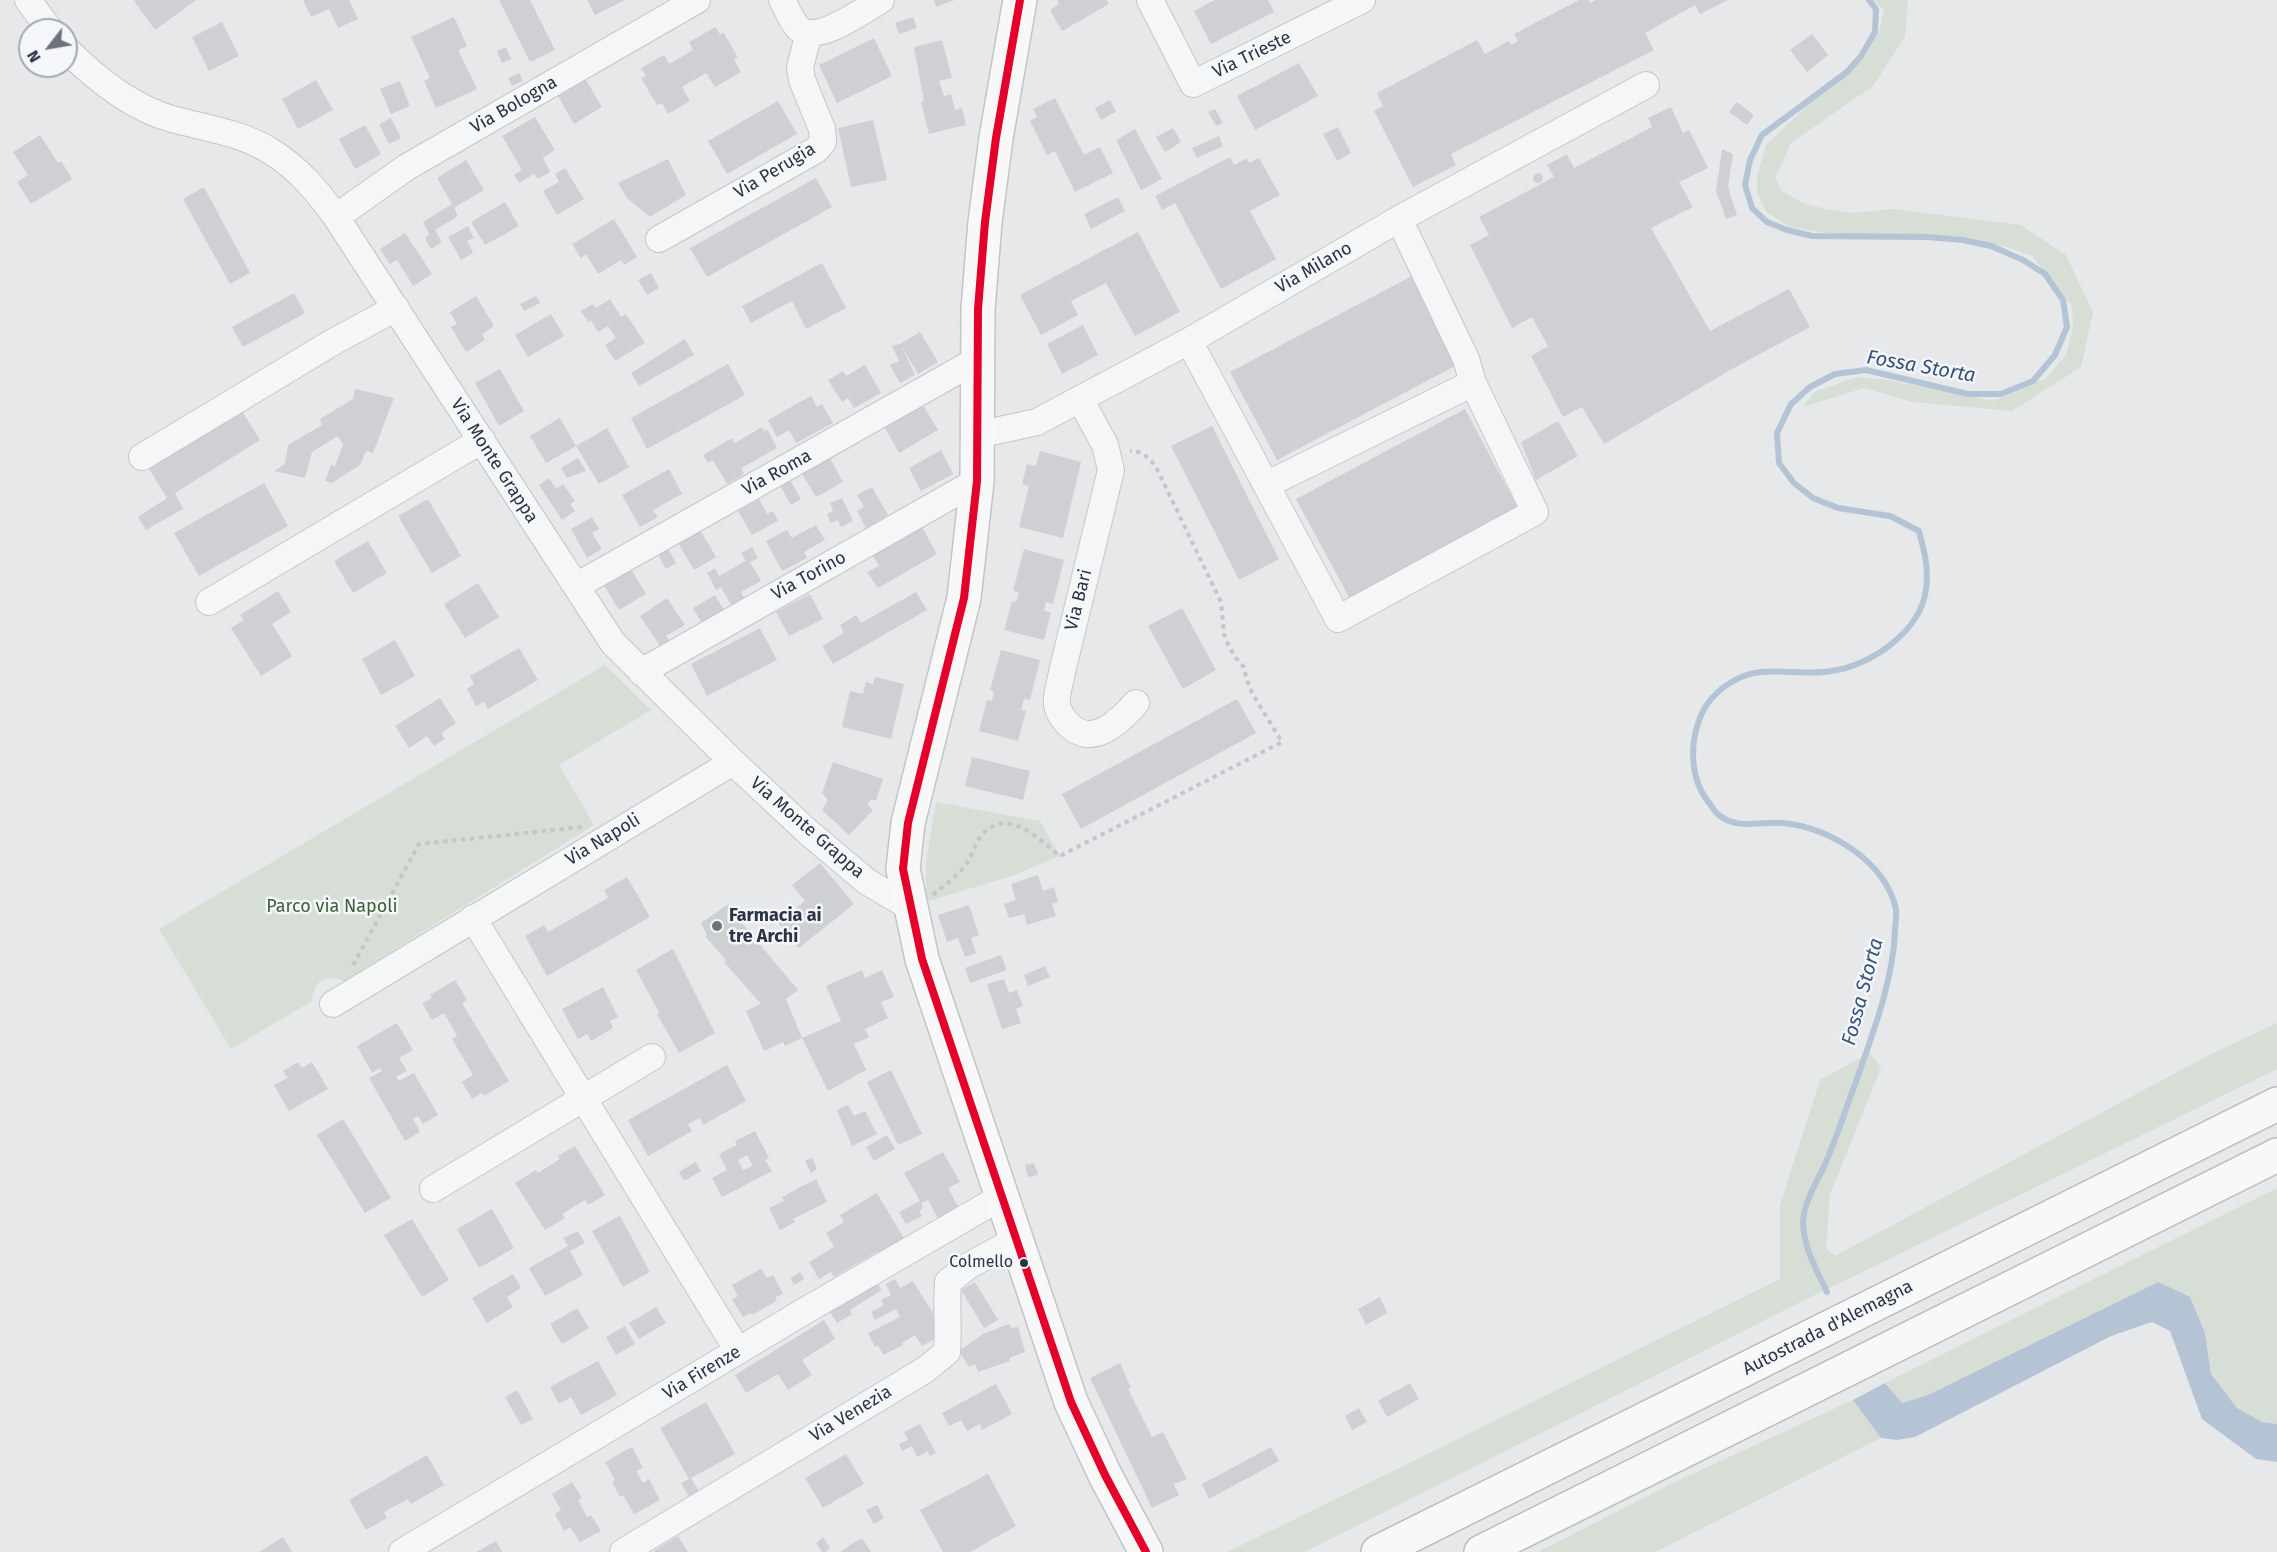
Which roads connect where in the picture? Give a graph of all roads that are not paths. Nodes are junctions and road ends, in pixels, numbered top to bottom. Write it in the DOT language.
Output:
graph roads {
  1 [pos="28,0"];
  2 [pos="696,0"];
  3 [pos="782,0"];
  4 [pos="881,0"];
  5 [pos="1020,0"];
  6 [pos="1150,0"];
  7 [pos="1362,0"];
  8 [pos="41,18"];
  9 [pos="809,33"];
  10 [pos="78,61"];
  11 [pos="1646,85"];
  12 [pos="336,217"];
  13 [pos="1398,219"];
  14 [pos="659,238"];
  15 [pos="396,308"];
  16 [pos="1189,341"];
  17 [pos="977,360"];
  18 [pos="1473,383"];
  19 [pos="1080,399"];
  20 [pos="977,435"];
  21 [pos="482,440"];
  22 [pos="142,457"];
  23 [pos="977,481"];
  24 [pos="1266,485"];
  25 [pos="576,586"];
  26 [pos="209,602"];
  27 [pos="641,672"];
  28 [pos="1136,703"];
  29 [pos="733,762"];
  30 [pos="910,907"];
  31 [pos="473,918"];
  32 [pos="333,1004"];
  33 [pos="652,1058"];
  34 [pos="584,1099"];
  35 [pos="2277,1104"];
  36 [pos="2277,1155"];
  37 [pos="433,1189"];
  38 [pos="1003,1196"];
  39 [pos="1018,1239"];
  40 [pos="738,1351"];
  41 [pos="1142,1551"];
  42 [pos="402,1552"];
  43 [pos="623,1552"];
  44 [pos="1378,1552"];
  45 [pos="1481,1552"];
  1 -- 8 [label="street"];
  2 -- 12 [label="street, Via Bologna"];
  3 -- 9 [label="street"];
  4 -- 9 [label="street"];
  5 -- 17 [label="main road"];
  6 -- 7 [label="street, Via Trieste"];
  9 -- 14 [label="street, Via Perugia"];
  10 -- 12 [label="street, Via Monte Grappa"];
  11 -- 13 [label="street, Via Milano"];
  12 -- 15 [label="street, Via Monte Grappa"];
  13 -- 16 [label="street, Via Milano"];
  13 -- 18 [label="street"];
  15 -- 21 [label="street, Via Monte Grappa"];
  15 -- 22 [label="street"];
  16 -- 19 [label="street, Via Milano"];
  16 -- 24 [label="street"];
  17 -- 20 [label="main road"];
  17 -- 25 [label="street, Via Roma"];
  18 -- 24 [label="street"];
  18 -- 24 [label="street"];
  19 -- 20 [label="street, Via Milano"];
  19 -- 28 [label="street, Via Bari"];
  20 -- 23 [label="main road"];
  21 -- 25 [label="street, Via Monte Grappa"];
  21 -- 26 [label="street"];
  23 -- 27 [label="street, Via Torino"];
  23 -- 30 [label="main road"];
  25 -- 27 [label="street, Via Monte Grappa"];
  27 -- 29 [label="street, Via Monte Grappa"];
  29 -- 30 [label="street, Via Monte Grappa"];
  29 -- 31 [label="street, Via Napoli"];
  30 -- 38 [label="main road"];
  31 -- 32 [label="street, Via Napoli"];
  31 -- 34 [label="street"];
  33 -- 34 [label="street"];
  34 -- 37 [label="street"];
  34 -- 40 [label="street"];
  35 -- 44 [label="main road, Autostrada d'Alemagna"];
  36 -- 45 [label="main road"];
  38 -- 39 [label="main road"];
  38 -- 40 [label="street, Via Firenze"];
  39 -- 41 [label="main road"];
  39 -- 43 [label="street, Via Venezia"];
  40 -- 42 [label="street, Via Firenze"];
}
